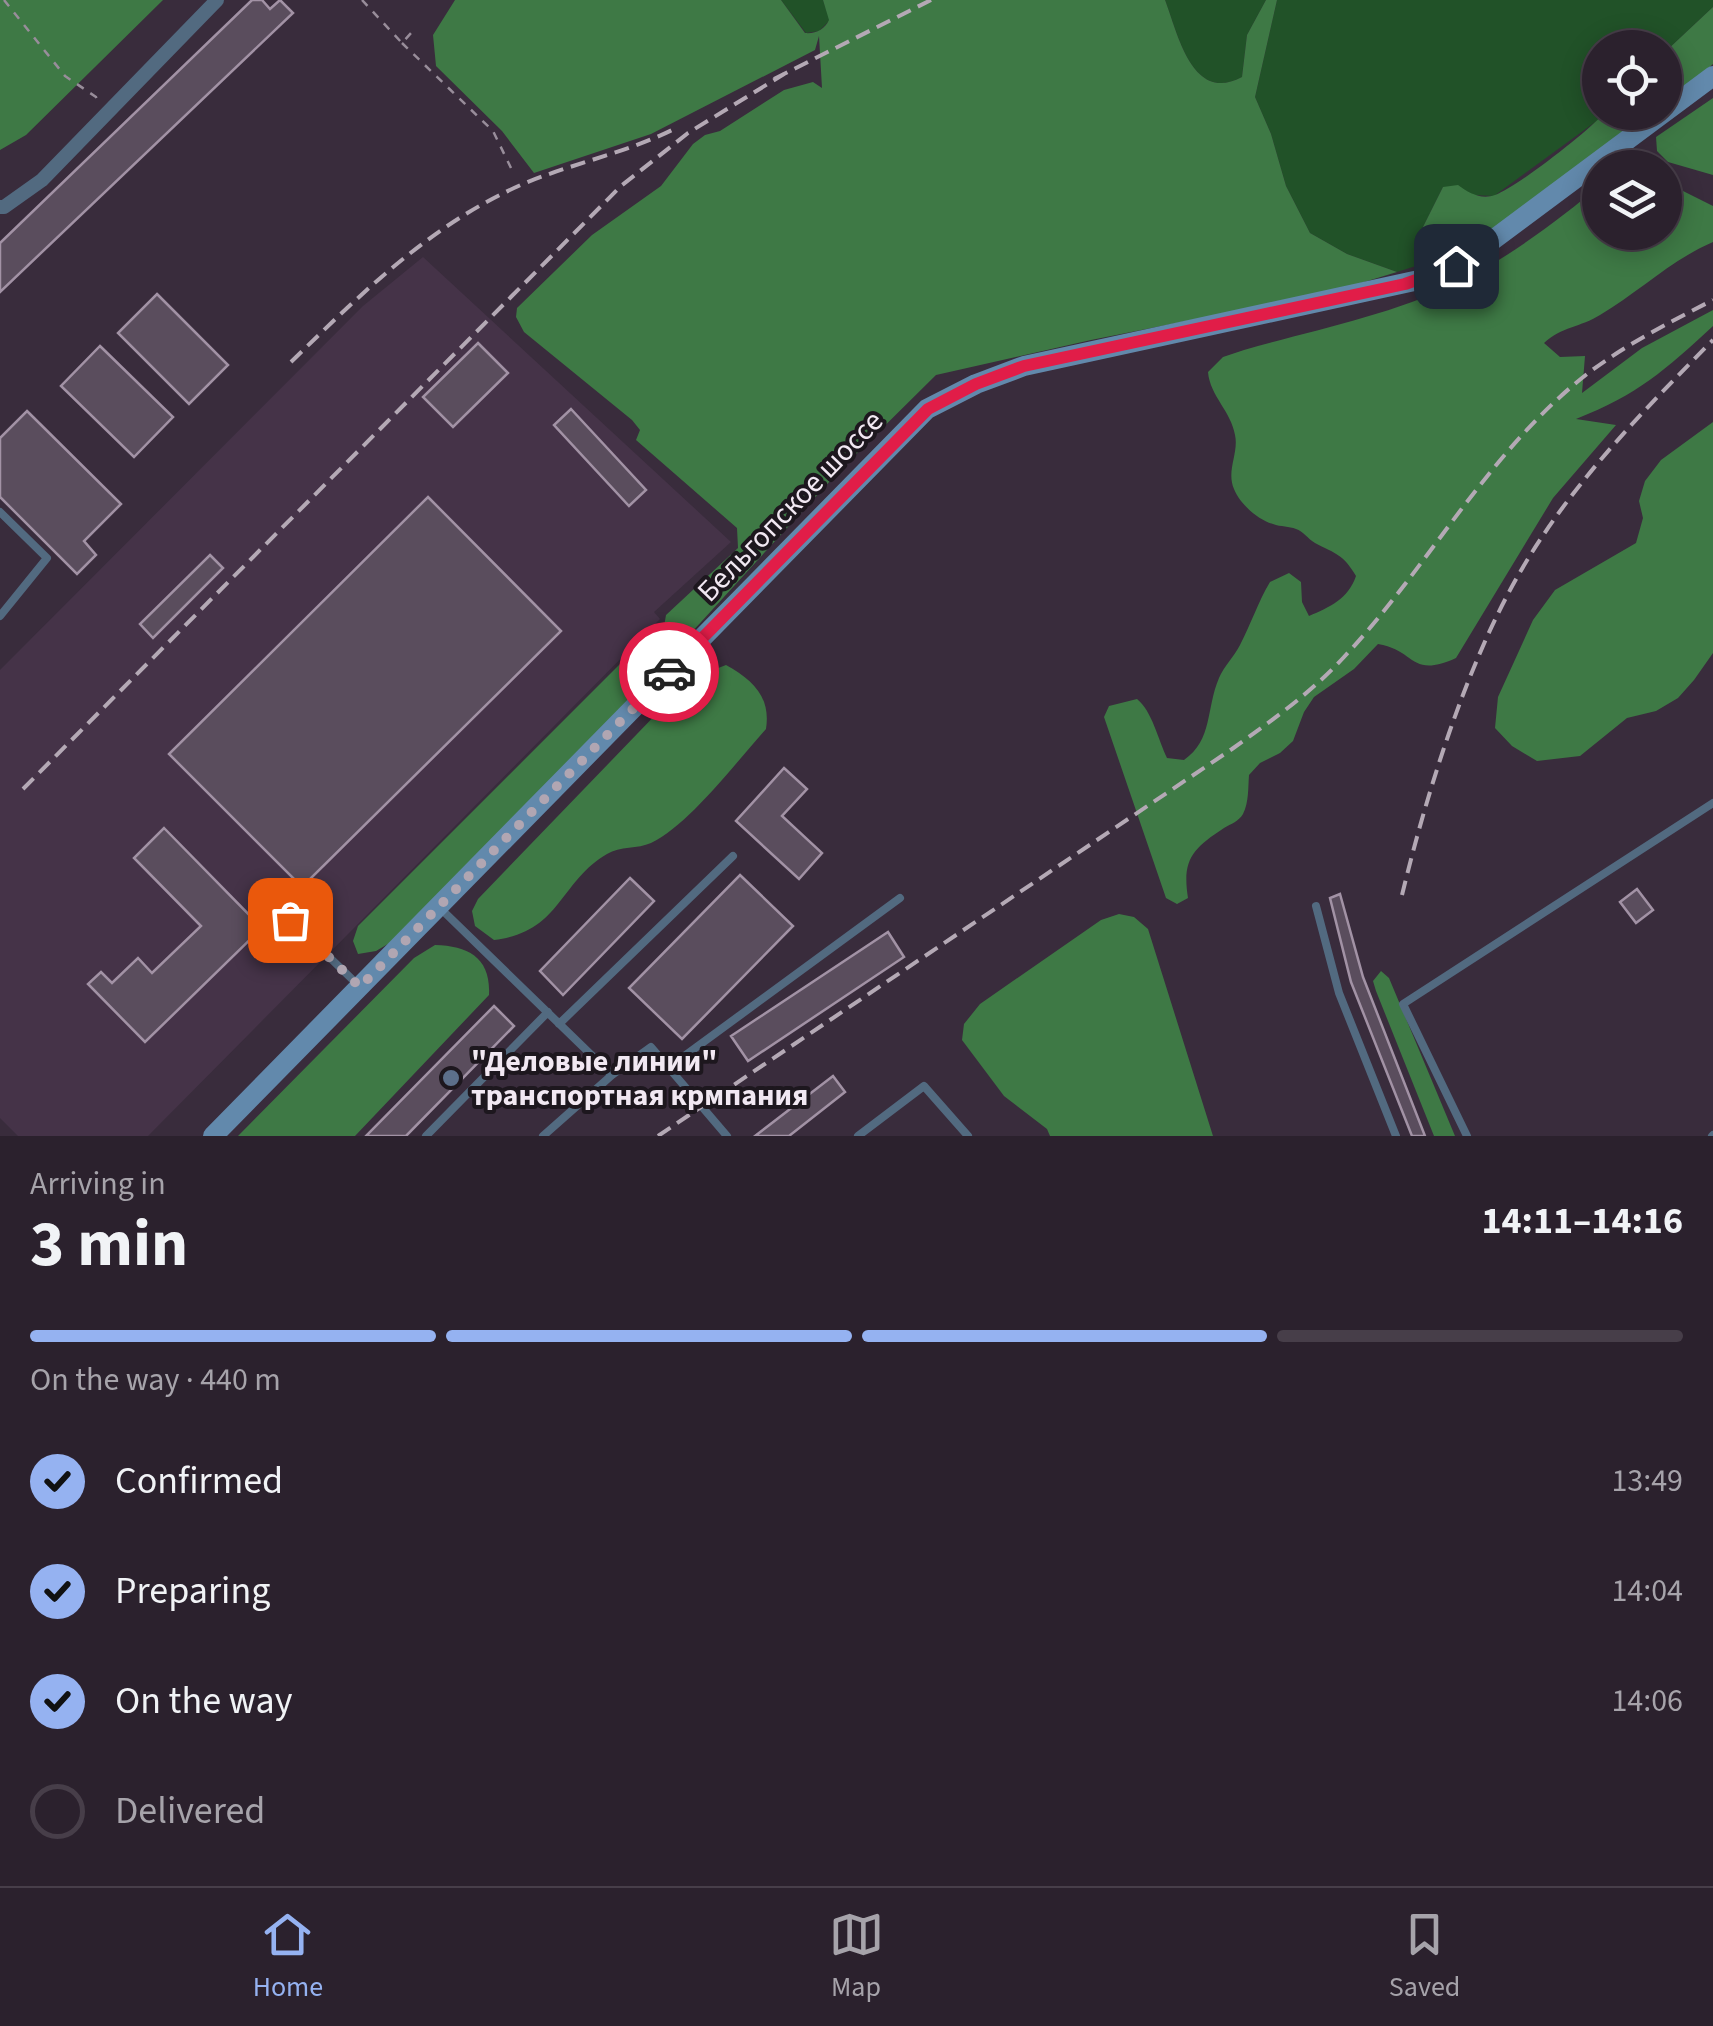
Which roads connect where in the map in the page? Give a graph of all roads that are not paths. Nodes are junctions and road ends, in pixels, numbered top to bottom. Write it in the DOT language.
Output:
graph roads {
  1 [pos="216,0"];
  2 [pos="1713,76"];
  3 [pos="0,207"];
  4 [pos="0,512"];
  5 [pos="0,616"];
  6 [pos="1713,803"];
  7 [pos="733,856"];
  8 [pos="900,898"];
  9 [pos="1316,906"];
  10 [pos="440,907"];
  11 [pos="290,920"];
  12 [pos="360,987"];
  13 [pos="548,1012"];
  14 [pos="559,1024"];
  15 [pos="668,1068"];
  16 [pos="612,1075"];
  17 [pos="213,1136"];
  18 [pos="426,1136"];
  19 [pos="544,1136"];
  20 [pos="727,1136"];
  21 [pos="858,1136"];
  22 [pos="968,1136"];
  23 [pos="1396,1136"];
  24 [pos="1467,1136"];
  1 -- 3 [label="street"];
  2 -- 10 [label="street, Бельгопское шоссе"];
  4 -- 5 [label="lane"];
  6 -- 24 [label="lane"];
  7 -- 14 [label="lane"];
  8 -- 15 [label="lane"];
  9 -- 23 [label="lane"];
  10 -- 12 [label="street, Бельгопское шоссе"];
  10 -- 13 [label="lane"];
  11 -- 12 [label="lane"];
  12 -- 17 [label="street, Бельгопское шоссе"];
  13 -- 14 [label="lane"];
  13 -- 18 [label="lane"];
  14 -- 16 [label="lane"];
  15 -- 16 [label="lane"];
  15 -- 20 [label="lane"];
  16 -- 19 [label="lane"];
  21 -- 22 [label="lane"];
}
